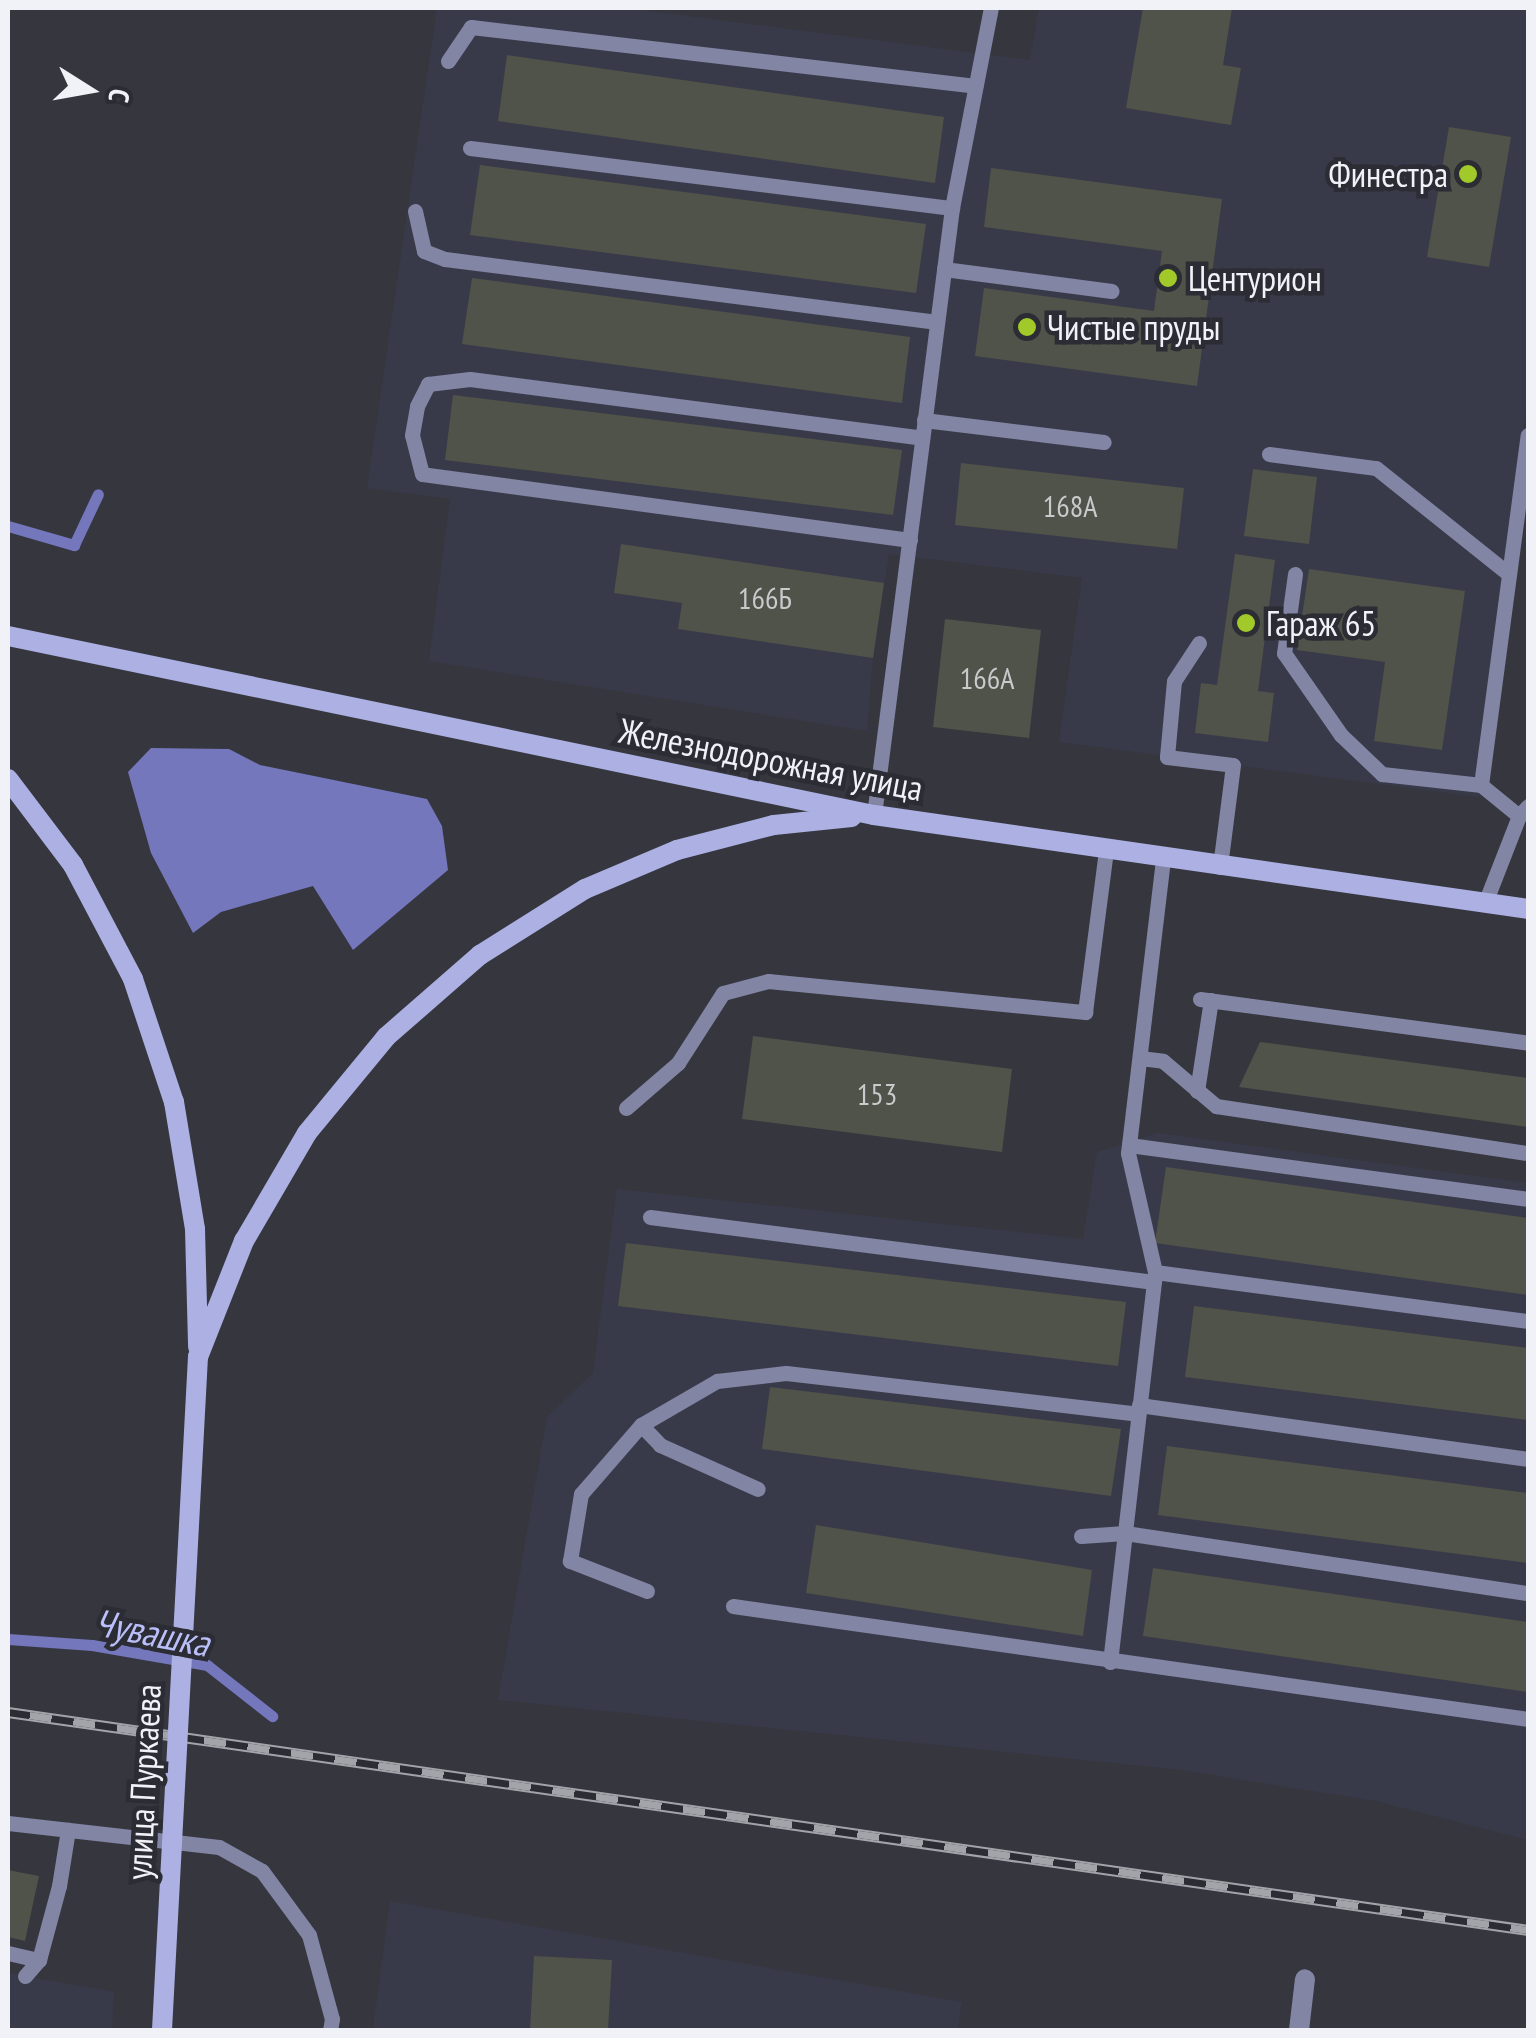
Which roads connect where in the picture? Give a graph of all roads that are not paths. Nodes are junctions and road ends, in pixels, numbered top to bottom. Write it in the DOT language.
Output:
graph roads {
  1 [pos="992,8"];
  2 [pos="448,61"];
  3 [pos="976,86"];
  4 [pos="470,148"];
  5 [pos="952,208"];
  6 [pos="414,210"];
  7 [pos="944,269"];
  8 [pos="1112,290"];
  9 [pos="937,322"];
  10 [pos="924,420"];
  11 [pos="1528,435"];
  12 [pos="922,438"];
  13 [pos="1104,442"];
  14 [pos="1269,454"];
  15 [pos="910,540"];
  16 [pos="1295,574"];
  17 [pos="1510,574"];
  18 [pos="8,636"];
  19 [pos="1199,643"];
  20 [pos="8,779"];
  21 [pos="1480,785"];
  22 [pos="1524,811"];
  23 [pos="874,815"];
  24 [pos="1106,850"];
  25 [pos="1162,859"];
  26 [pos="1220,867"];
  27 [pos="1485,903"];
  28 [pos="1528,909"];
  29 [pos="1528,1042"];
  30 [pos="1140,1058"];
  31 [pos="1198,1090"];
  32 [pos="626,1108"];
  33 [pos="1129,1145"];
  34 [pos="1528,1153"];
  35 [pos="1528,1200"];
  36 [pos="650,1217"];
  37 [pos="1155,1277"];
  38 [pos="1528,1321"];
  39 [pos="198,1357"];
  40 [pos="1139,1410"];
  41 [pos="641,1425"];
  42 [pos="1528,1458"];
  43 [pos="758,1489"];
  44 [pos="1125,1532"];
  45 [pos="1080,1536"];
  46 [pos="647,1592"];
  47 [pos="1528,1593"];
  48 [pos="733,1606"];
  49 [pos="1110,1662"];
  50 [pos="1528,1719"];
  51 [pos="8,1824"];
  52 [pos="68,1830"];
  53 [pos="8,1954"];
  54 [pos="39,1960"];
  55 [pos="25,1976"];
  56 [pos="1305,1979"];
  57 [pos="162,2030"];
  58 [pos="330,2030"];
  59 [pos="1299,2030"];
  1 -- 3 [label="lane"];
  2 -- 3 [label="lane"];
  3 -- 5 [label="lane"];
  4 -- 5 [label="lane"];
  5 -- 7 [label="lane"];
  6 -- 9 [label="lane"];
  7 -- 8 [label="lane"];
  7 -- 9 [label="lane"];
  9 -- 10 [label="lane"];
  10 -- 12 [label="lane"];
  10 -- 13 [label="lane"];
  11 -- 17 [label="lane"];
  12 -- 15 [label="lane"];
  12 -- 15 [label="lane"];
  14 -- 17 [label="lane"];
  15 -- 23 [label="lane"];
  16 -- 21 [label="lane"];
  17 -- 21 [label="lane"];
  18 -- 23 [label="main road, Железнодорожная улица"];
  19 -- 26 [label="lane"];
  20 -- 39 [label="main road"];
  21 -- 22 [label="lane"];
  22 -- 27 [label="lane"];
  23 -- 24 [label="main road, Железнодорожная улица"];
  23 -- 39 [label="main road"];
  24 -- 25 [label="main road, Железнодорожная улица"];
  24 -- 32 [label="lane"];
  25 -- 26 [label="main road, Железнодорожная улица"];
  25 -- 30 [label="lane"];
  26 -- 27 [label="main road, Железнодорожная улица"];
  27 -- 28 [label="main road, Железнодорожная улица"];
  29 -- 31 [label="lane"];
  30 -- 31 [label="lane"];
  30 -- 33 [label="lane"];
  31 -- 34 [label="lane"];
  33 -- 35 [label="lane"];
  33 -- 37 [label="lane"];
  36 -- 37 [label="lane"];
  37 -- 38 [label="lane"];
  37 -- 40 [label="lane"];
  39 -- 57 [label="main road, улица Пуркаева, bridge"];
  40 -- 41 [label="lane"];
  40 -- 42 [label="lane"];
  40 -- 44 [label="lane"];
  41 -- 43 [label="lane"];
  41 -- 46 [label="lane"];
  44 -- 45 [label="lane"];
  44 -- 47 [label="lane"];
  44 -- 49 [label="lane"];
  48 -- 49 [label="lane"];
  49 -- 50 [label="lane"];
  51 -- 52 [label="lane"];
  52 -- 54 [label="lane"];
  52 -- 58 [label="lane"];
  53 -- 54 [label="lane"];
  54 -- 55 [label="lane"];
  56 -- 59 [label="street"];
}
